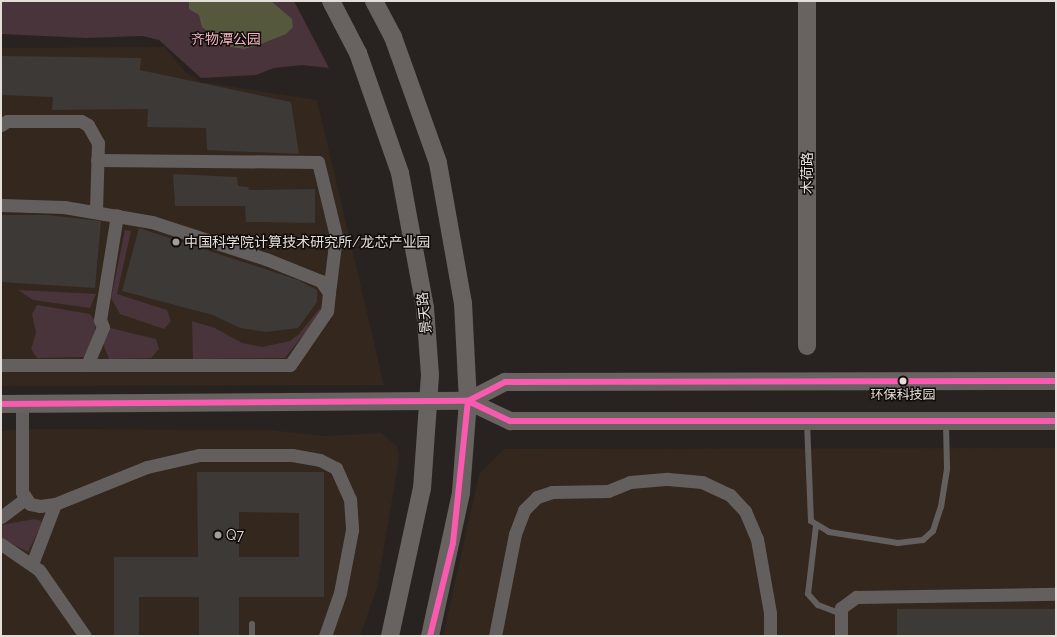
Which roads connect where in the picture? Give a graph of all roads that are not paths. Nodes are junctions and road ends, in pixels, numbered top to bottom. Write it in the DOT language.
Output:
graph roads {
  1 [pos="330,1"];
  2 [pos="374,1"];
  3 [pos="807,1"];
  4 [pos="1,125"];
  5 [pos="97,160"];
  6 [pos="1,205"];
  7 [pos="96,212"];
  8 [pos="118,215"];
  9 [pos="329,293"];
  10 [pos="807,346"];
  11 [pos="1,365"];
  12 [pos="87,365"];
  13 [pos="1056,381"];
  14 [pos="429,401"];
  15 [pos="468,401"];
  16 [pos="1,404"];
  17 [pos="22,404"];
  18 [pos="807,421"];
  19 [pos="946,421"];
  20 [pos="1056,421"];
  21 [pos="25,499"];
  22 [pos="55,504"];
  23 [pos="1,517"];
  24 [pos="816,526"];
  25 [pos="1,544"];
  26 [pos="32,564"];
  27 [pos="1056,594"];
  28 [pos="841,614"];
  29 [pos="252,624"];
  30 [pos="85,636"];
  31 [pos="252,636"];
  32 [pos="325,636"];
  33 [pos="390,636"];
  34 [pos="430,636"];
  35 [pos="495,636"];
  36 [pos="770,636"];
  37 [pos="841,636"];
  1 -- 14 [label="street, 景天路"];
  2 -- 15 [label="street"];
  3 -- 10 [label="street, 木荷路"];
  4 -- 5 [label="street"];
  5 -- 7 [label="street"];
  5 -- 9 [label="street"];
  6 -- 7 [label="street"];
  7 -- 8 [label="street"];
  8 -- 9 [label="street"];
  8 -- 12 [label="street"];
  9 -- 12 [label="street"];
  11 -- 12 [label="street"];
  13 -- 15 [label="street"];
  14 -- 15 [label="street"];
  14 -- 17 [label="street"];
  14 -- 33 [label="street, 景天路"];
  15 -- 18 [label="street"];
  15 -- 34 [label="street"];
  16 -- 17 [label="street"];
  17 -- 21 [label="street"];
  18 -- 19 [label="street"];
  18 -- 24 [label="lane"];
  19 -- 20 [label="street"];
  19 -- 24 [label="lane"];
  21 -- 22 [label="street"];
  21 -- 23 [label="street"];
  22 -- 26 [label="street"];
  22 -- 32 [label="street"];
  24 -- 28 [label="lane"];
  25 -- 26 [label="street"];
  26 -- 30 [label="street"];
  27 -- 28 [label="street"];
  28 -- 37 [label="street"];
  29 -- 31 [label="lane"];
  35 -- 36 [label="street"];
}
